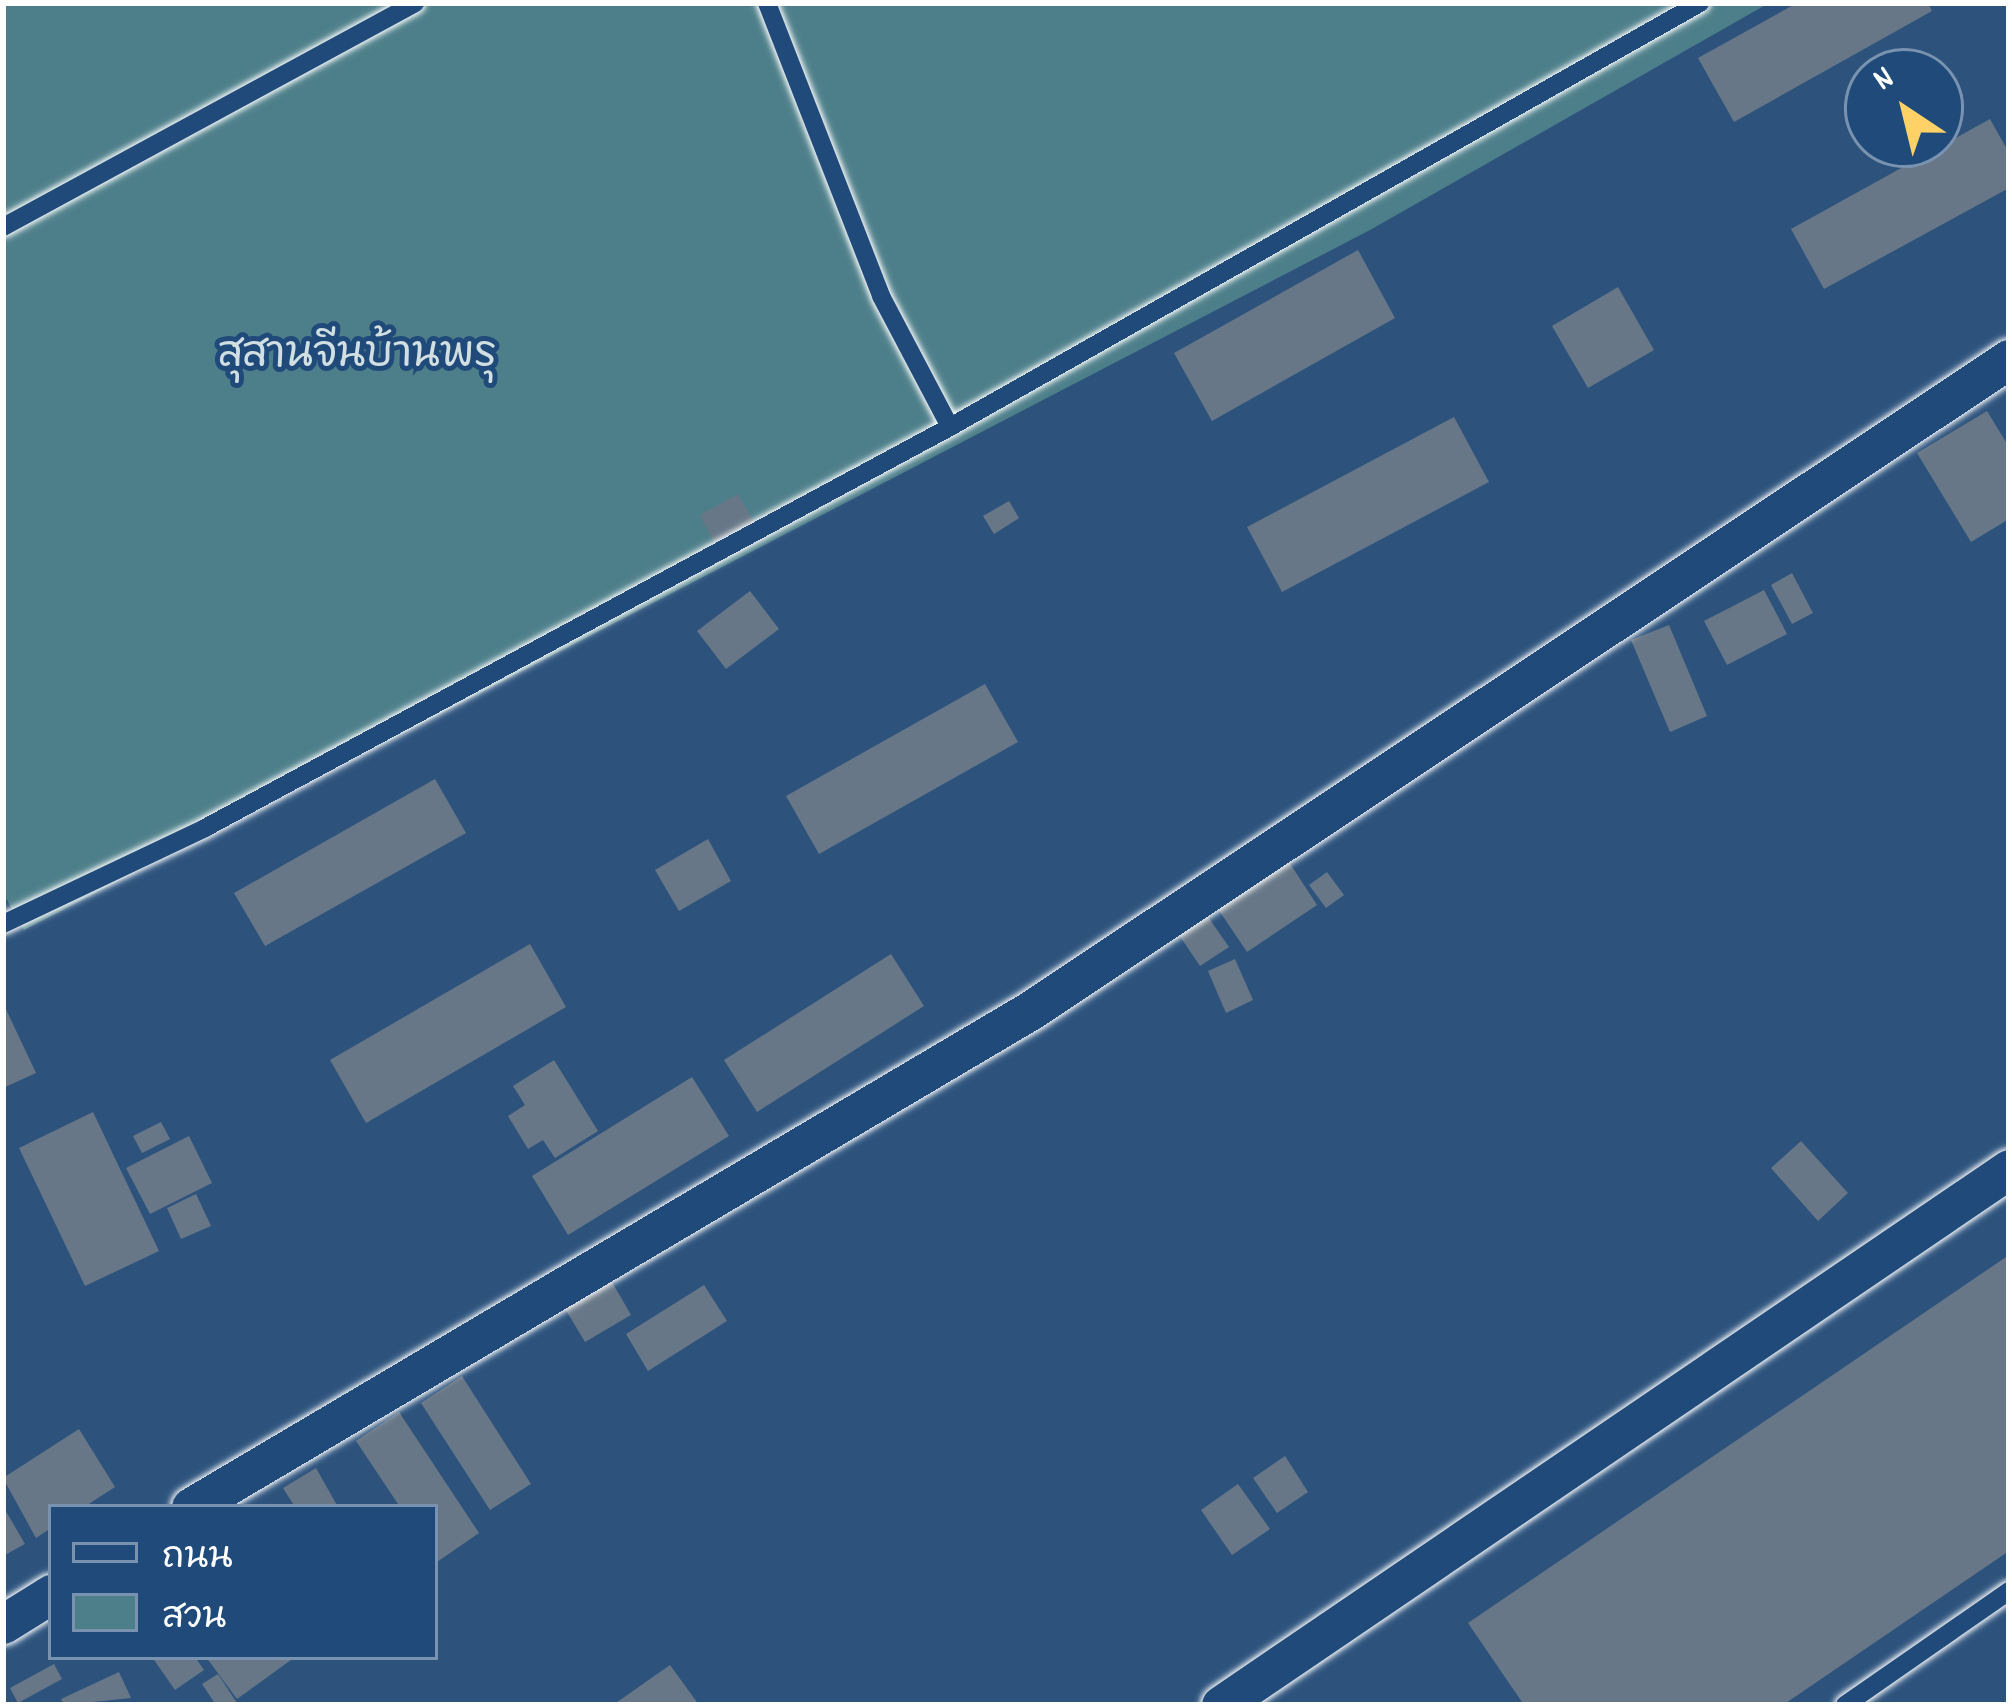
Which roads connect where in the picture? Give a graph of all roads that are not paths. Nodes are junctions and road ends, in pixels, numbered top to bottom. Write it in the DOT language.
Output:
graph roads {
  1 [pos="415,3"];
  2 [pos="766,3"];
  3 [pos="1700,3"];
  4 [pos="3,227"];
  5 [pos="2009,359"];
  6 [pos="950,427"];
  7 [pos="3,923"];
  8 [pos="2009,1169"];
  9 [pos="196,1504"];
  10 [pos="2009,1591"];
  11 [pos="48,1596"];
  12 [pos="3,1624"];
  13 [pos="1221,1705"];
  14 [pos="1845,1705"];
  1 -- 4 [label="lane"];
  2 -- 6 [label="lane"];
  3 -- 6 [label="lane"];
  5 -- 9 [label="street"];
  6 -- 7 [label="lane"];
  8 -- 13 [label="street"];
  10 -- 14 [label="lane"];
  11 -- 12 [label="street"];
}
